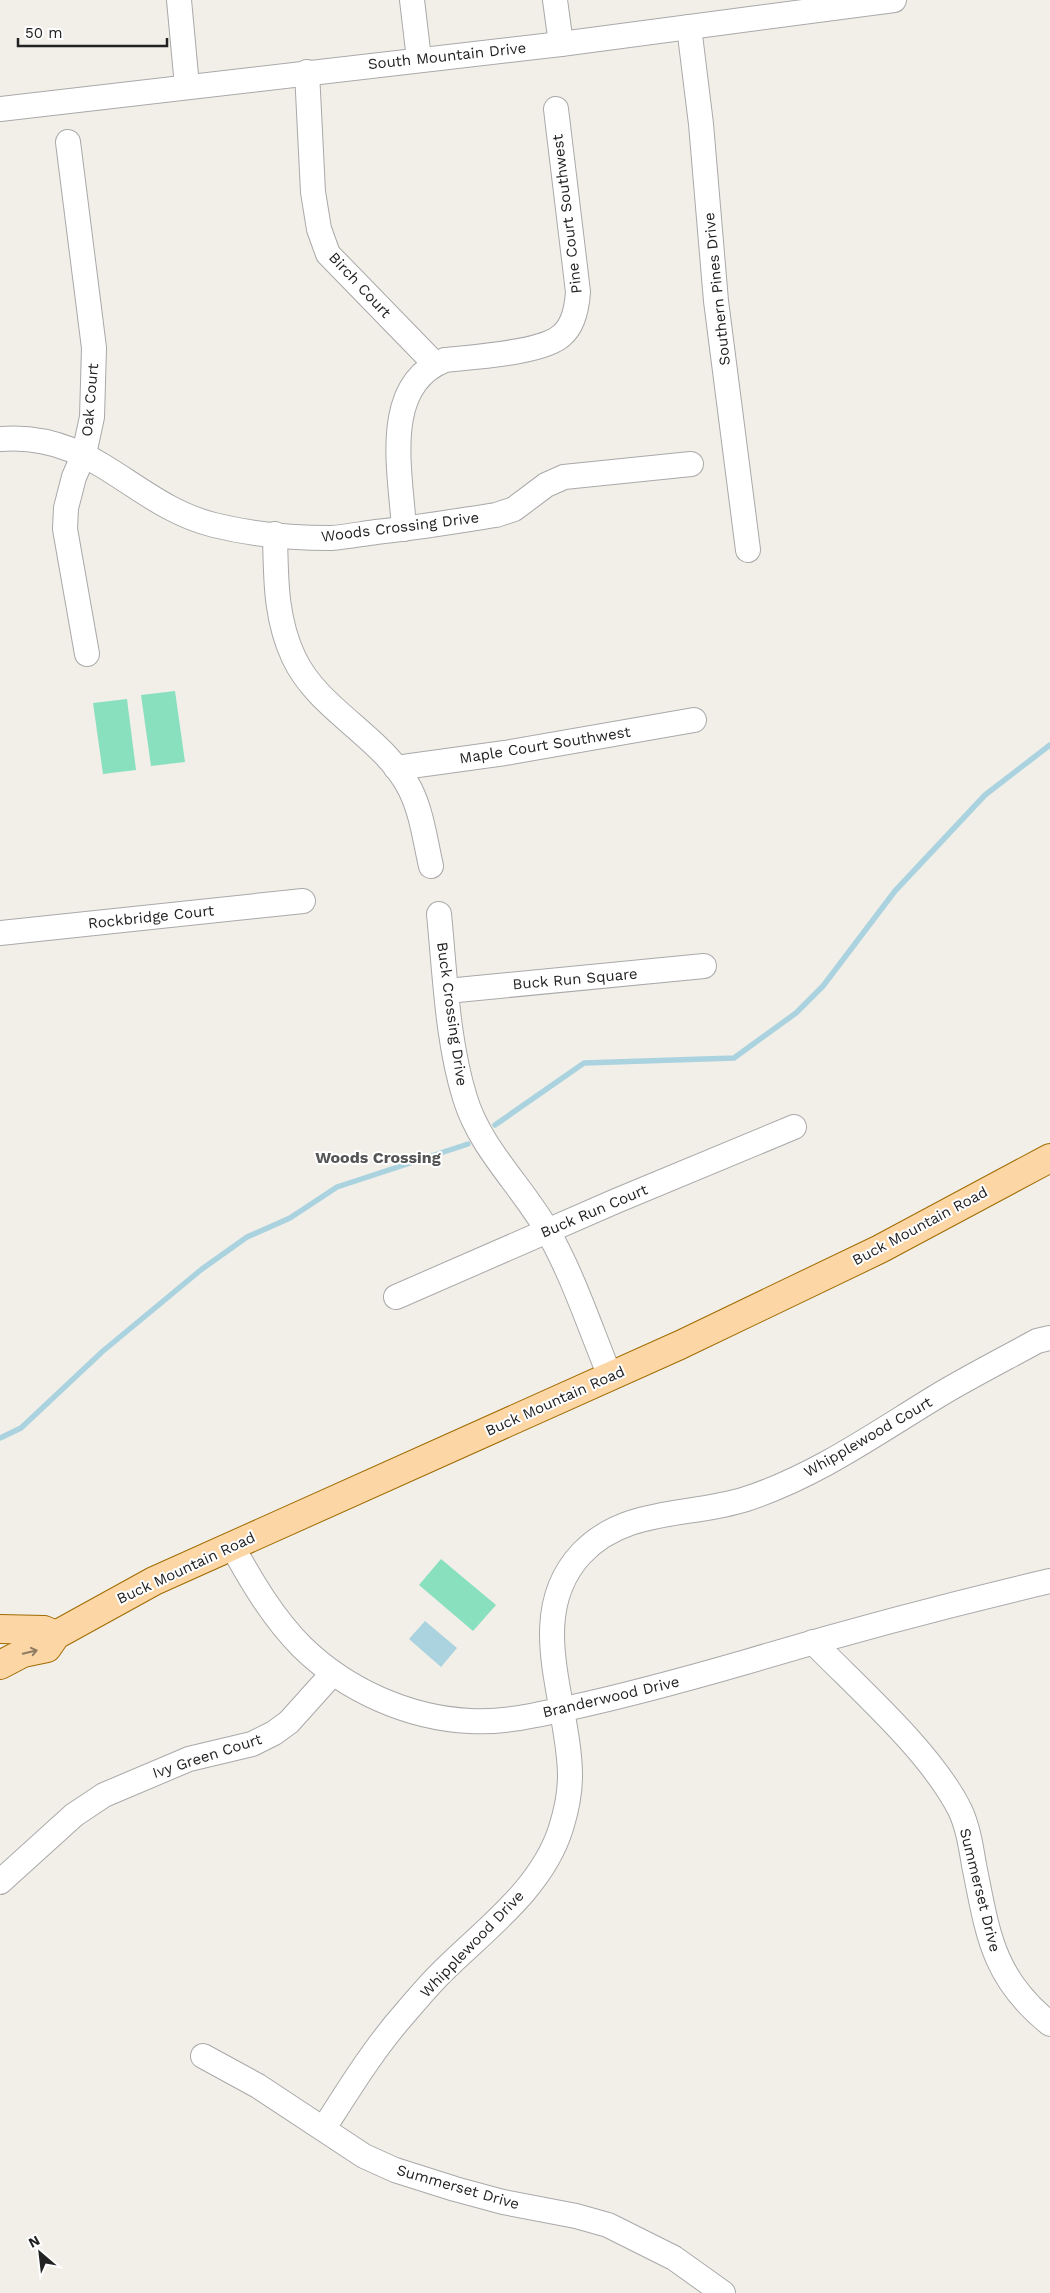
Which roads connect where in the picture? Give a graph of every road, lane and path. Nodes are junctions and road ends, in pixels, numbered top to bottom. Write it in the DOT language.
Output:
graph roads {
  1 [pos="179,0"];
  2 [pos="412,0"];
  3 [pos="556,0"];
  4 [pos="894,0"];
  5 [pos="689,27"];
  6 [pos="561,44"];
  7 [pos="418,60"];
  8 [pos="307,72"];
  9 [pos="187,86"];
  10 [pos="0,109"];
  11 [pos="556,109"];
  12 [pos="68,142"];
  13 [pos="435,364"];
  14 [pos="0,439"];
  15 [pos="84,454"];
  16 [pos="690,464"];
  17 [pos="404,529"];
  18 [pos="274,534"];
  19 [pos="748,550"];
  20 [pos="87,654"];
  21 [pos="694,720"];
  22 [pos="396,768"];
  23 [pos="430,866"];
  24 [pos="303,901"];
  25 [pos="439,914"];
  26 [pos="0,933"];
  27 [pos="704,966"];
  28 [pos="447,991"];
  29 [pos="794,1127"];
  30 [pos="1050,1158"];
  31 [pos="548,1230"];
  32 [pos="396,1297"];
  33 [pos="1050,1338"];
  34 [pos="610,1376"];
  35 [pos="232,1546"];
  36 [pos="1050,1581"];
  37 [pos="0,1629"];
  38 [pos="56,1635"];
  39 [pos="813,1642"];
  40 [pos="0,1665"];
  41 [pos="333,1673"];
  42 [pos="561,1710"];
  43 [pos="0,1882"];
  44 [pos="1050,2024"];
  45 [pos="203,2056"];
  46 [pos="324,2128"];
  47 [pos="723,2293"];
  1 -- 9 [label="street"];
  2 -- 7 [label="street"];
  3 -- 6 [label="street"];
  4 -- 5 [label="street, South Mountain Drive"];
  5 -- 6 [label="street, South Mountain Drive"];
  5 -- 19 [label="street, Southern Pines Drive"];
  6 -- 7 [label="street, South Mountain Drive"];
  7 -- 8 [label="street, South Mountain Drive"];
  8 -- 9 [label="street, South Mountain Drive"];
  8 -- 13 [label="street, Birch Court"];
  9 -- 10 [label="street, South Mountain Drive"];
  11 -- 13 [label="street, Pine Court Southwest"];
  12 -- 15 [label="street, Oak Court"];
  13 -- 17 [label="street, Pine Court Southwest"];
  14 -- 15 [label="street, Woods Crossing Drive"];
  15 -- 18 [label="street, Woods Crossing Drive"];
  15 -- 20 [label="street, Oak Court"];
  16 -- 17 [label="street, Woods Crossing Drive"];
  17 -- 18 [label="street, Woods Crossing Drive"];
  18 -- 22 [label="street"];
  21 -- 22 [label="street, Maple Court Southwest"];
  22 -- 23 [label="street"];
  24 -- 26 [label="street, Rockbridge Court"];
  25 -- 28 [label="street, Buck Crossing Drive"];
  27 -- 28 [label="street, Buck Run Square"];
  28 -- 31 [label="street, Buck Crossing Drive"];
  29 -- 31 [label="street, Buck Run Court"];
  30 -- 34 [label="main road, Buck Mountain Road"];
  31 -- 32 [label="street, Buck Run Court"];
  31 -- 34 [label="street, Buck Crossing Drive"];
  33 -- 42 [label="street, Whipplewood Court"];
  34 -- 35 [label="main road, Buck Mountain Road"];
  35 -- 38 [label="main road, Buck Mountain Road"];
  35 -- 41 [label="street, Branderwood Drive"];
  36 -- 39 [label="street, Branderwood Drive"];
  37 -- 38 [label="main road"];
  40 -- 38 [label="main road, Buck Mountain Road, one-way"];
  39 -- 42 [label="street, Branderwood Drive"];
  39 -- 44 [label="street, Summerset Drive"];
  41 -- 42 [label="street, Branderwood Drive"];
  41 -- 43 [label="street, Ivy Green Court"];
  42 -- 46 [label="street, Whipplewood Drive"];
  45 -- 46 [label="street, Summerset Drive"];
  46 -- 47 [label="street, Summerset Drive"];
}
